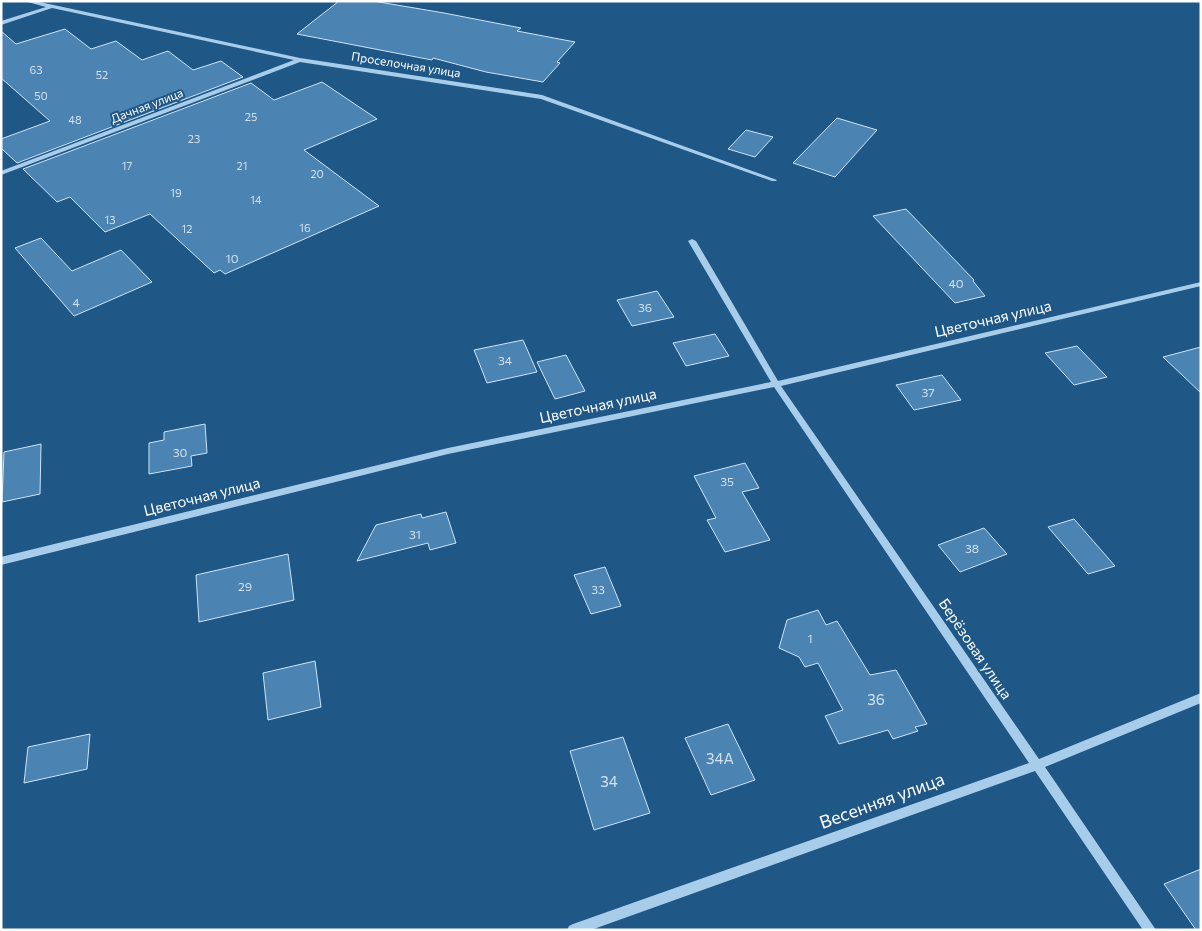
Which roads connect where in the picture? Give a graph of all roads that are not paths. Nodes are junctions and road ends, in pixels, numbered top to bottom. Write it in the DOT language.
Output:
graph roads {
  1 [pos="26,1"];
  2 [pos="52,7"];
  3 [pos="1,23"];
  4 [pos="300,60"];
  5 [pos="1,173"];
  6 [pos="774,180"];
  7 [pos="692,241"];
  8 [pos="1201,284"];
  9 [pos="776,384"];
  10 [pos="1,561"];
  11 [pos="1201,698"];
  12 [pos="1037,765"];
  13 [pos="573,930"];
  14 [pos="1150,930"];
  1 -- 2 [label="street, Проселочная улица"];
  2 -- 3 [label="street"];
  2 -- 4 [label="street, Проселочная улица"];
  4 -- 5 [label="street, Дачная улица"];
  4 -- 6 [label="street, Проселочная улица"];
  7 -- 9 [label="street"];
  8 -- 9 [label="street, Цветочная улица"];
  9 -- 10 [label="street, Цветочная улица"];
  9 -- 12 [label="street, Берёзовая улица"];
  11 -- 12 [label="street, Весенняя улица"];
  12 -- 13 [label="street, Весенняя улица"];
  12 -- 14 [label="street, Берёзовая улица"];
}
